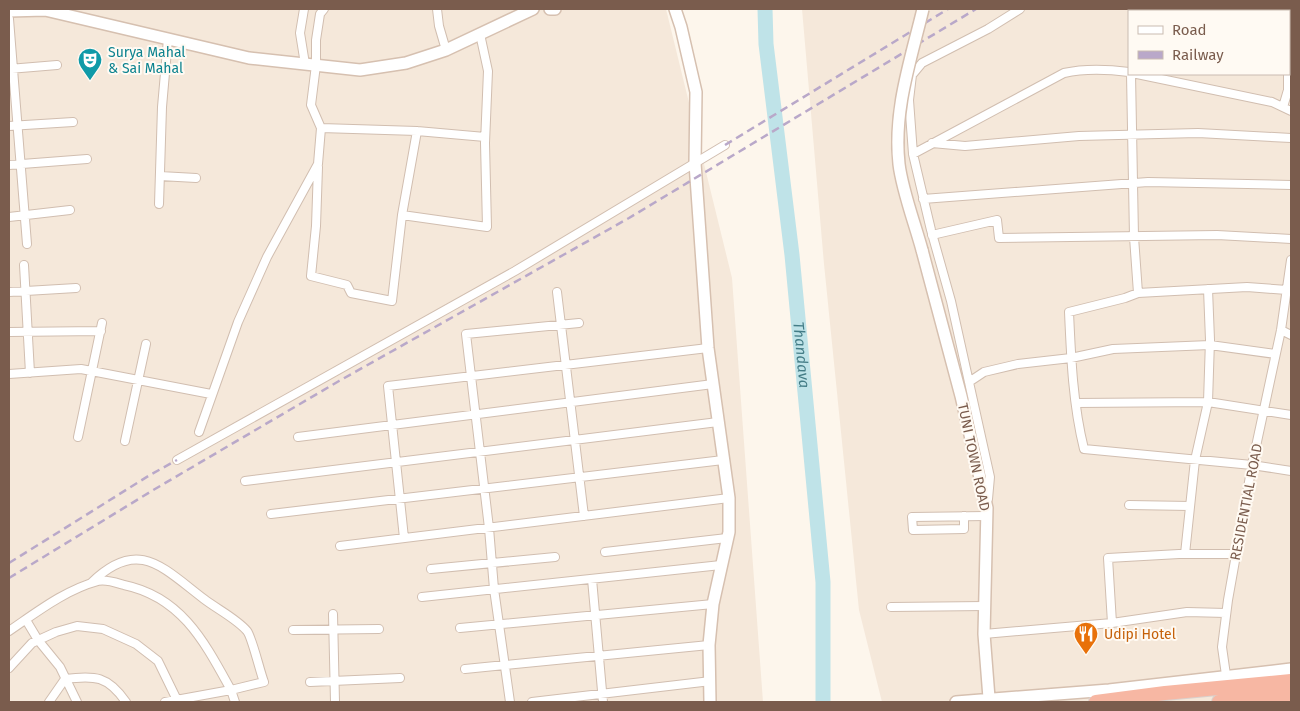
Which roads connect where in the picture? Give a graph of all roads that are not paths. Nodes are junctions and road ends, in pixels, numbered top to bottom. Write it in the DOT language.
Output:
graph roads {
  1 [pos="39,9"];
  2 [pos="304,9"];
  3 [pos="324,9"];
  4 [pos="437,9"];
  5 [pos="533,9"];
  6 [pos="550,9"];
  7 [pos="555,9"];
  8 [pos="675,9"];
  9 [pos="923,9"];
  10 [pos="1020,9"];
  11 [pos="9,11"];
  12 [pos="9,19"];
  13 [pos="480,34"];
  14 [pos="168,40"];
  15 [pos="446,50"];
  16 [pos="57,65"];
  17 [pos="311,65"];
  18 [pos="11,69"];
  19 [pos="1128,73"];
  20 [pos="1130,75"];
  21 [pos="1142,75"];
  22 [pos="1288,75"];
  23 [pos="1283,107"];
  24 [pos="1291,110"];
  25 [pos="73,122"];
  26 [pos="9,126"];
  27 [pos="18,126"];
  28 [pos="321,128"];
  29 [pos="417,131"];
  30 [pos="1131,134"];
  31 [pos="485,137"];
  32 [pos="1291,138"];
  33 [pos="932,143"];
  34 [pos="725,145"];
  35 [pos="913,154"];
  36 [pos="86,159"];
  37 [pos="695,163"];
  38 [pos="318,164"];
  39 [pos="9,165"];
  40 [pos="21,165"];
  41 [pos="160,176"];
  42 [pos="196,178"];
  43 [pos="1133,183"];
  44 [pos="1291,185"];
  45 [pos="923,199"];
  46 [pos="159,204"];
  47 [pos="70,210"];
  48 [pos="402,214"];
  49 [pos="25,216"];
  50 [pos="9,217"];
  51 [pos="932,235"];
  52 [pos="1134,237"];
  53 [pos="1291,240"];
  54 [pos="27,244"];
  55 [pos="1291,260"];
  56 [pos="24,265"];
  57 [pos="76,288"];
  58 [pos="1208,289"];
  59 [pos="1287,290"];
  60 [pos="25,291"];
  61 [pos="9,292"];
  62 [pos="557,292"];
  63 [pos="1138,293"];
  64 [pos="579,322"];
  65 [pos="561,325"];
  66 [pos="1281,330"];
  67 [pos="9,332"];
  68 [pos="28,332"];
  69 [pos="1291,335"];
  70 [pos="146,344"];
  71 [pos="1210,345"];
  72 [pos="708,348"];
  73 [pos="1276,354"];
  74 [pos="1071,358"];
  75 [pos="566,365"];
  76 [pos="93,372"];
  77 [pos="30,373"];
  78 [pos="9,374"];
  79 [pos="471,376"];
  80 [pos="139,381"];
  81 [pos="969,382"];
  82 [pos="713,384"];
  83 [pos="211,394"];
  84 [pos="570,402"];
  85 [pos="1208,402"];
  86 [pos="1076,403"];
  87 [pos="1264,412"];
  88 [pos="475,414"];
  89 [pos="1291,415"];
  90 [pos="718,422"];
  91 [pos="392,424"];
  92 [pos="199,432"];
  93 [pos="298,436"];
  94 [pos="78,437"];
  95 [pos="575,440"];
  96 [pos="125,441"];
  97 [pos="480,452"];
  98 [pos="177,460"];
  99 [pos="723,460"];
  100 [pos="1195,460"];
  101 [pos="396,462"];
  102 [pos="1252,465"];
  103 [pos="1291,471"];
  104 [pos="579,478"];
  105 [pos="245,481"];
  106 [pos="484,489"];
  107 [pos="729,498"];
  108 [pos="400,499"];
  109 [pos="1129,505"];
  110 [pos="1190,506"];
  111 [pos="986,512"];
  112 [pos="271,514"];
  113 [pos="584,516"];
  114 [pos="964,516"];
  115 [pos="489,528"];
  116 [pos="404,538"];
  117 [pos="727,538"];
  118 [pos="340,546"];
  119 [pos="605,552"];
  120 [pos="1185,554"];
  121 [pos="1236,554"];
  122 [pos="555,557"];
  123 [pos="492,564"];
  124 [pos="721,565"];
  125 [pos="431,569"];
  126 [pos="592,579"];
  127 [pos="91,583"];
  128 [pos="494,589"];
  129 [pos="422,598"];
  130 [pos="713,604"];
  131 [pos="985,606"];
  132 [pos="891,607"];
  133 [pos="1226,613"];
  134 [pos="333,614"];
  135 [pos="596,616"];
  136 [pos="26,620"];
  137 [pos="1112,623"];
  138 [pos="499,625"];
  139 [pos="460,628"];
  140 [pos="333,629"];
  141 [pos="379,629"];
  142 [pos="9,630"];
  143 [pos="293,630"];
  144 [pos="984,634"];
  145 [pos="38,640"];
  146 [pos="710,645"];
  147 [pos="600,656"];
  148 [pos="506,665"];
  149 [pos="9,668"];
  150 [pos="465,669"];
  151 [pos="1226,675"];
  152 [pos="400,678"];
  153 [pos="65,679"];
  154 [pos="334,681"];
  155 [pos="711,681"];
  156 [pos="310,682"];
  157 [pos="1290,684"];
  158 [pos="231,690"];
  159 [pos="603,698"];
  160 [pos="989,698"];
  161 [pos="178,701"];
  162 [pos="49,702"];
  163 [pos="77,702"];
  164 [pos="126,702"];
  165 [pos="165,702"];
  166 [pos="235,702"];
  167 [pos="335,702"];
  168 [pos="510,702"];
  169 [pos="532,702"];
  170 [pos="710,702"];
  171 [pos="956,702"];
  172 [pos="1096,702"];
  173 [pos="1219,702"];
  1 -- 11 [label="street"];
  1 -- 14 [label="street"];
  2 -- 17 [label="street"];
  3 -- 17 [label="street"];
  4 -- 15 [label="street"];
  5 -- 13 [label="street"];
  6 -- 7 [label="street"];
  8 -- 37 [label="street"];
  9 -- 111 [label="street, TUNI TOWN ROAD, bridge"];
  10 -- 35 [label="street"];
  12 -- 18 [label="street"];
  13 -- 15 [label="street"];
  13 -- 31 [label="street"];
  14 -- 17 [label="street"];
  14 -- 41 [label="street"];
  15 -- 17 [label="street"];
  16 -- 18 [label="street"];
  17 -- 28 [label="street"];
  18 -- 27 [label="street"];
  19 -- 33 [label="street"];
  20 -- 30 [label="street"];
  21 -- 23 [label="street"];
  22 -- 23 [label="street"];
  23 -- 24 [label="street"];
  25 -- 27 [label="street"];
  26 -- 27 [label="street"];
  27 -- 40 [label="street"];
  28 -- 29 [label="street"];
  28 -- 38 [label="street"];
  29 -- 31 [label="street"];
  29 -- 48 [label="street"];
  30 -- 32 [label="street"];
  30 -- 33 [label="street"];
  30 -- 43 [label="street"];
  31 -- 48 [label="street"];
  33 -- 35 [label="street"];
  34 -- 37 [label="street"];
  35 -- 45 [label="street"];
  36 -- 40 [label="street"];
  37 -- 72 [label="street"];
  37 -- 98 [label="street"];
  38 -- 48 [label="street"];
  38 -- 83 [label="street"];
  39 -- 40 [label="street"];
  40 -- 49 [label="street"];
  41 -- 42 [label="street"];
  41 -- 46 [label="street"];
  43 -- 44 [label="street"];
  43 -- 45 [label="street"];
  43 -- 52 [label="street"];
  45 -- 51 [label="street"];
  47 -- 49 [label="street"];
  49 -- 50 [label="street"];
  49 -- 54 [label="street"];
  51 -- 52 [label="street"];
  51 -- 81 [label="street"];
  52 -- 53 [label="street"];
  52 -- 63 [label="street"];
  55 -- 59 [label="street, RESIDENTIAL ROAD"];
  56 -- 60 [label="street"];
  57 -- 60 [label="street"];
  58 -- 59 [label="street"];
  58 -- 63 [label="street"];
  58 -- 71 [label="street"];
  59 -- 66 [label="street, RESIDENTIAL ROAD"];
  60 -- 61 [label="street"];
  60 -- 68 [label="street"];
  62 -- 65 [label="street"];
  63 -- 74 [label="street"];
  64 -- 65 [label="street"];
  65 -- 75 [label="street"];
  65 -- 79 [label="street"];
  66 -- 69 [label="street"];
  66 -- 73 [label="street, RESIDENTIAL ROAD"];
  67 -- 68 [label="street"];
  68 -- 76 [label="street"];
  68 -- 77 [label="street"];
  70 -- 80 [label="street"];
  71 -- 73 [label="street"];
  71 -- 74 [label="street"];
  71 -- 85 [label="street"];
  72 -- 75 [label="street"];
  72 -- 82 [label="street"];
  73 -- 87 [label="street, RESIDENTIAL ROAD"];
  74 -- 81 [label="street"];
  74 -- 86 [label="street"];
  75 -- 79 [label="street"];
  75 -- 84 [label="street"];
  76 -- 77 [label="street"];
  76 -- 80 [label="street"];
  76 -- 94 [label="street"];
  77 -- 78 [label="street"];
  79 -- 88 [label="street"];
  79 -- 91 [label="street"];
  80 -- 83 [label="street"];
  80 -- 96 [label="street"];
  81 -- 111 [label="street"];
  82 -- 84 [label="street"];
  82 -- 90 [label="street"];
  83 -- 92 [label="street"];
  84 -- 88 [label="street"];
  84 -- 95 [label="street"];
  85 -- 86 [label="street"];
  85 -- 87 [label="street"];
  85 -- 100 [label="street"];
  86 -- 100 [label="street"];
  87 -- 89 [label="street"];
  87 -- 102 [label="street, RESIDENTIAL ROAD"];
  88 -- 91 [label="street"];
  88 -- 97 [label="street"];
  90 -- 95 [label="street"];
  90 -- 99 [label="street"];
  91 -- 93 [label="street"];
  91 -- 101 [label="street"];
  95 -- 97 [label="street"];
  95 -- 104 [label="street"];
  97 -- 101 [label="street"];
  97 -- 106 [label="street"];
  99 -- 104 [label="street"];
  99 -- 107 [label="street"];
  100 -- 102 [label="street"];
  100 -- 110 [label="street"];
  101 -- 105 [label="street"];
  101 -- 108 [label="street"];
  102 -- 103 [label="street"];
  102 -- 121 [label="street, RESIDENTIAL ROAD"];
  104 -- 106 [label="street"];
  104 -- 113 [label="street"];
  106 -- 108 [label="street"];
  106 -- 115 [label="street"];
  107 -- 113 [label="street"];
  107 -- 117 [label="street"];
  108 -- 112 [label="street"];
  108 -- 116 [label="street"];
  109 -- 110 [label="street"];
  110 -- 120 [label="street"];
  111 -- 114 [label="street"];
  111 -- 131 [label="street, TUNI TOWN ROAD"];
  113 -- 115 [label="street"];
  114 -- 114 [label="street"];
  115 -- 116 [label="street"];
  115 -- 123 [label="street"];
  116 -- 118 [label="street"];
  117 -- 119 [label="street"];
  117 -- 124 [label="street"];
  120 -- 121 [label="street"];
  120 -- 137 [label="street"];
  121 -- 133 [label="street, RESIDENTIAL ROAD"];
  122 -- 123 [label="street"];
  123 -- 125 [label="street"];
  123 -- 128 [label="street"];
  124 -- 126 [label="street"];
  124 -- 130 [label="street"];
  126 -- 128 [label="street"];
  126 -- 135 [label="street"];
  127 -- 136 [label="street"];
  127 -- 158 [label="street"];
  127 -- 158 [label="street"];
  128 -- 129 [label="street"];
  128 -- 138 [label="street"];
  130 -- 135 [label="street"];
  130 -- 146 [label="street"];
  131 -- 132 [label="street"];
  131 -- 144 [label="street, TUNI TOWN ROAD"];
  133 -- 137 [label="street"];
  133 -- 151 [label="street, RESIDENTIAL ROAD"];
  134 -- 140 [label="street"];
  135 -- 138 [label="street"];
  135 -- 147 [label="street"];
  136 -- 142 [label="street"];
  136 -- 145 [label="street"];
  137 -- 144 [label="street"];
  138 -- 139 [label="street"];
  138 -- 148 [label="street"];
  140 -- 141 [label="street"];
  140 -- 143 [label="street"];
  140 -- 154 [label="street"];
  144 -- 160 [label="street, TUNI TOWN ROAD"];
  145 -- 149 [label="street"];
  145 -- 153 [label="street"];
  145 -- 161 [label="street"];
  146 -- 147 [label="street"];
  146 -- 155 [label="street"];
  147 -- 148 [label="street"];
  147 -- 159 [label="street"];
  148 -- 150 [label="street"];
  148 -- 168 [label="street"];
  151 -- 157 [label="street"];
  151 -- 160 [label="street"];
  152 -- 154 [label="street"];
  153 -- 162 [label="street"];
  153 -- 163 [label="street"];
  153 -- 164 [label="street"];
  154 -- 156 [label="street"];
  154 -- 167 [label="street"];
  155 -- 159 [label="street"];
  155 -- 170 [label="street"];
  157 -- 172 [label="highway"];
  157 -- 173 [label="highway"];
  158 -- 161 [label="street"];
  158 -- 166 [label="street"];
  159 -- 169 [label="street"];
  160 -- 171 [label="street"];
  161 -- 165 [label="street"];
}
